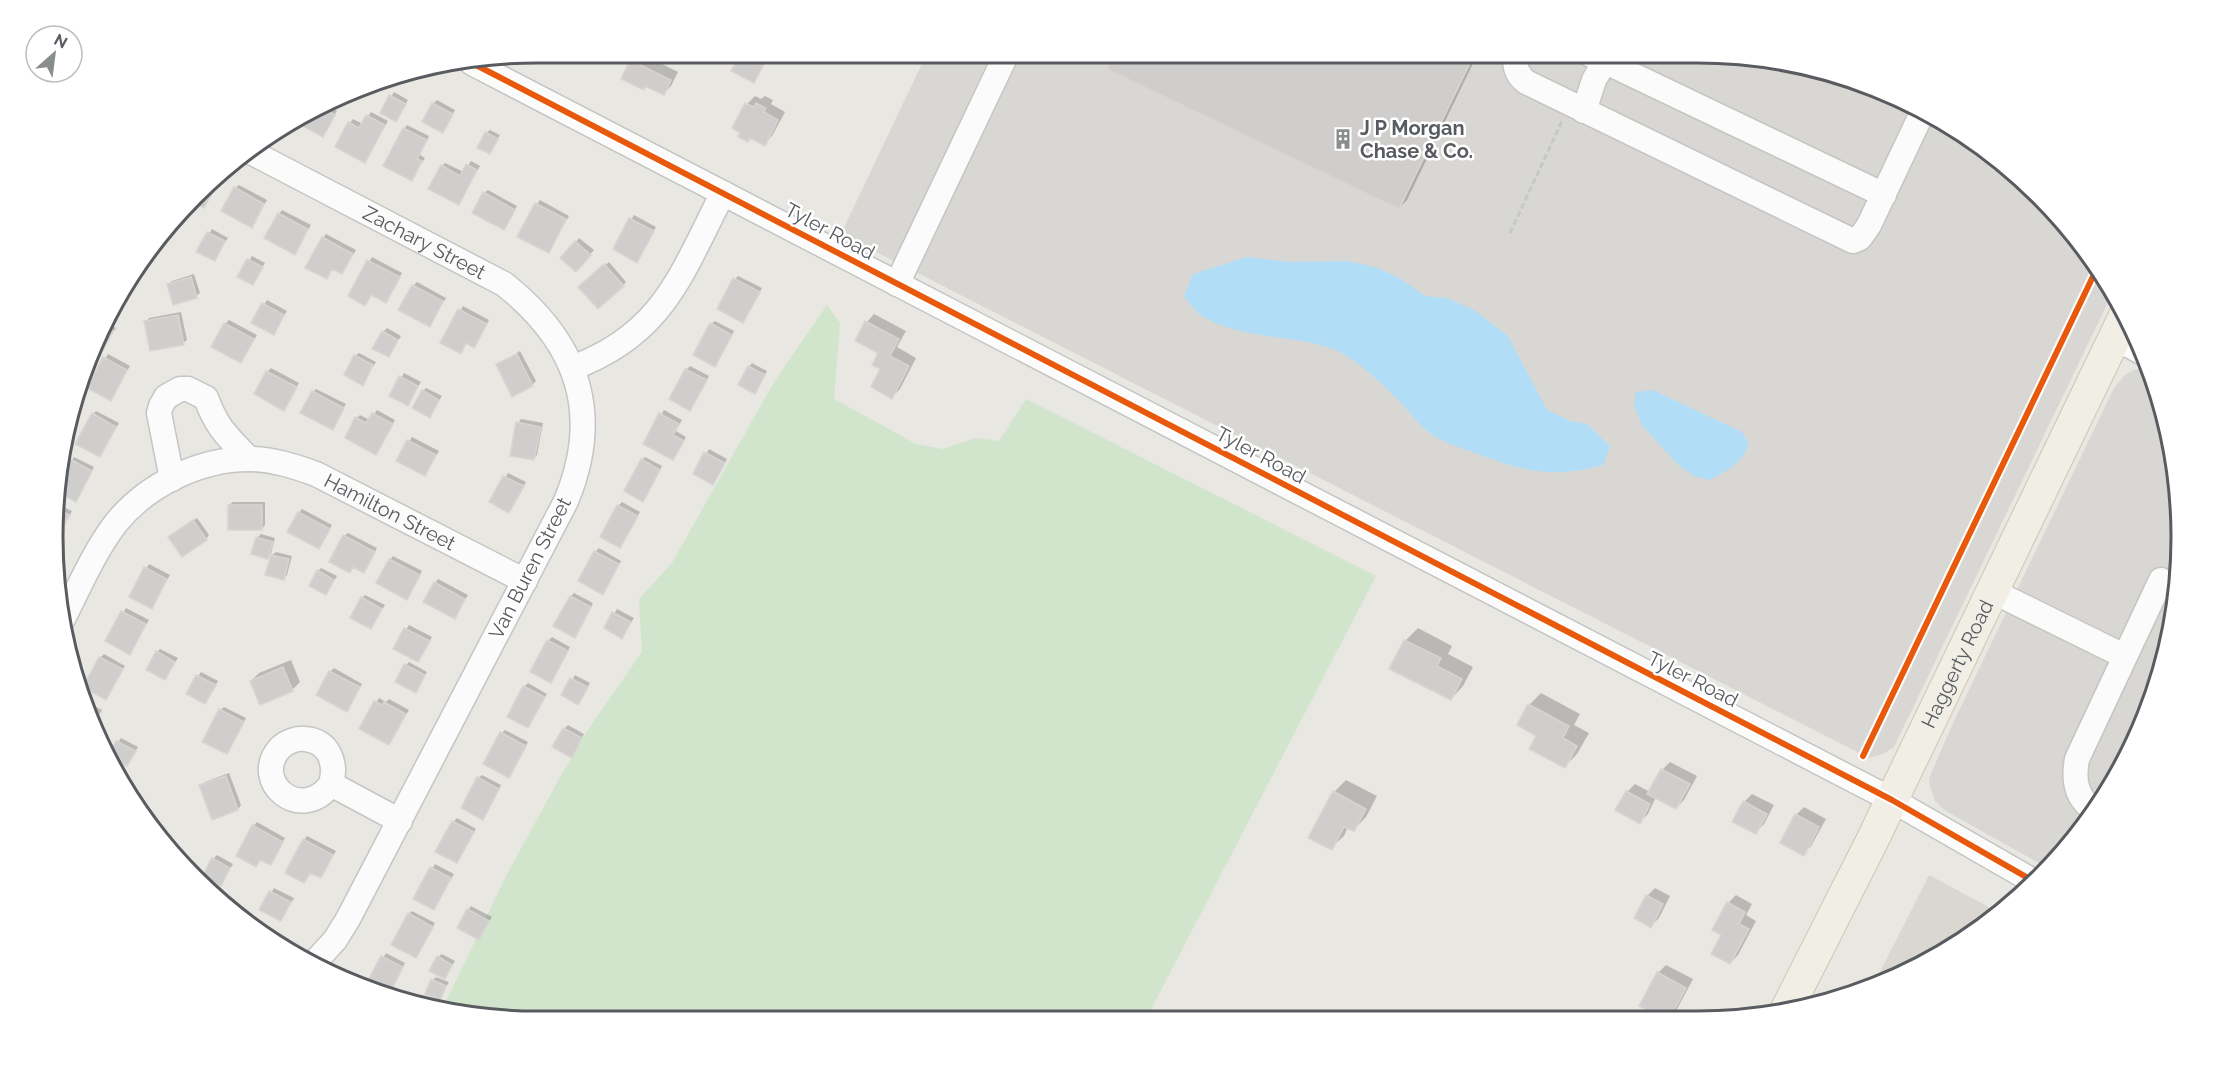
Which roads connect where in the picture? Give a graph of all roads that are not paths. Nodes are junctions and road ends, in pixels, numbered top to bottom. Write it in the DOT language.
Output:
graph roads {
  1 [pos="1002,63"];
  2 [pos="1515,63"];
  3 [pos="1603,63"];
  4 [pos="1619,63"];
  5 [pos="479,67"];
  6 [pos="1584,111"];
  7 [pos="1919,119"];
  8 [pos="257,155"];
  9 [pos="723,194"];
  10 [pos="1884,195"];
  11 [pos="897,284"];
  12 [pos="2120,327"];
  13 [pos="572,368"];
  14 [pos="249,459"];
  15 [pos="172,479"];
  16 [pos="525,580"];
  17 [pos="2161,580"];
  18 [pos="1994,591"];
  19 [pos="69,609"];
  20 [pos="2124,656"];
  21 [pos="331,784"];
  22 [pos="1892,800"];
  23 [pos="2088,804"];
  24 [pos="399,821"];
  25 [pos="2027,877"];
  26 [pos="319,957"];
  27 [pos="1790,1002"];
  1 -- 11 [label="street"];
  2 -- 6 [label="street"];
  3 -- 6 [label="street"];
  4 -- 10 [label="street"];
  5 -- 9 [label="street, Tyler Road"];
  6 -- 10 [label="street"];
  7 -- 10 [label="street"];
  8 -- 13 [label="street, Zachary Street"];
  9 -- 11 [label="street, Tyler Road"];
  9 -- 13 [label="street"];
  11 -- 22 [label="street, Tyler Road"];
  12 -- 18 [label="main road, Haggerty Road"];
  13 -- 16 [label="street, Van Buren Street"];
  14 -- 15 [label="street, Hamilton Street"];
  14 -- 15 [label="street"];
  14 -- 16 [label="street, Hamilton Street"];
  15 -- 19 [label="street, Hamilton Street"];
  16 -- 24 [label="street, Van Buren Street"];
  17 -- 20 [label="street"];
  18 -- 20 [label="street"];
  18 -- 22 [label="main road, Haggerty Road"];
  20 -- 23 [label="street"];
  21 -- 24 [label="street"];
  22 -- 25 [label="street, Tyler Road"];
  22 -- 27 [label="main road, Haggerty Road"];
  24 -- 26 [label="street, Van Buren Street"];
}
